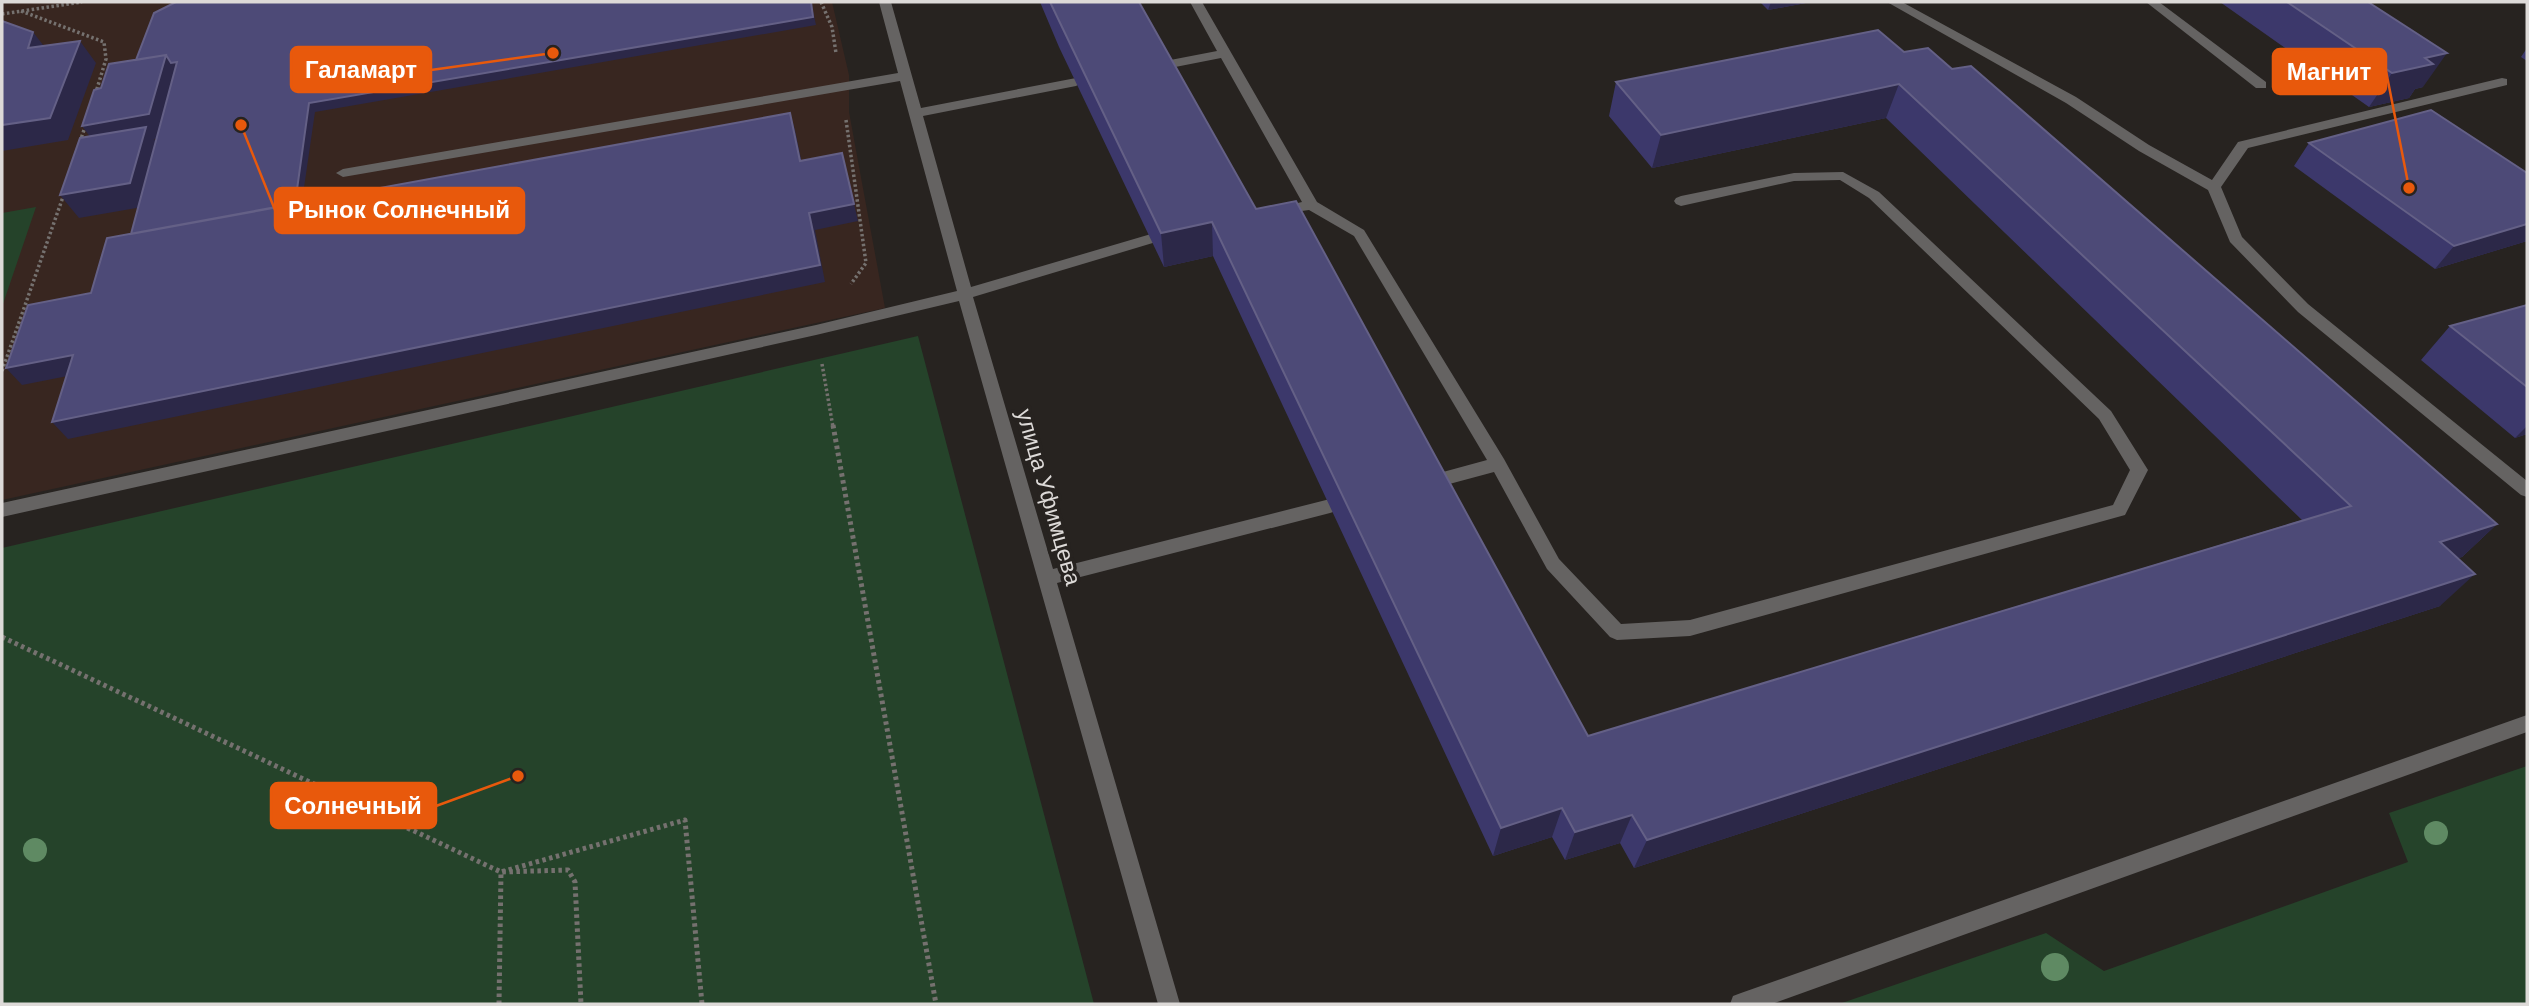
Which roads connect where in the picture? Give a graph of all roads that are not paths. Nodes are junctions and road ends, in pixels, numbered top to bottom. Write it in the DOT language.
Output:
graph roads {
  1 [pos="886,2"];
  2 [pos="1196,2"];
  3 [pos="1893,2"];
  4 [pos="2152,2"];
  5 [pos="1226,53"];
  6 [pos="1160,66"];
  7 [pos="905,76"];
  8 [pos="1076,82"];
  9 [pos="2502,82"];
  10 [pos="2261,85"];
  11 [pos="915,113"];
  12 [pos="343,173"];
  13 [pos="2214,187"];
  14 [pos="1681,201"];
  15 [pos="1311,205"];
  16 [pos="1257,216"];
  17 [pos="1151,239"];
  18 [pos="965,294"];
  19 [pos="1498,464"];
  20 [pos="1427,483"];
  21 [pos="2527,490"];
  22 [pos="1330,506"];
  23 [pos="2,510"];
  24 [pos="1047,578"];
  25 [pos="2527,724"];
  26 [pos="1169,1004"];
  27 [pos="1741,1004"];
  1 -- 7 [label="street, улица Уфимцева"];
  2 -- 5 [label="street"];
  3 -- 13 [label="street"];
  4 -- 10 [label="street"];
  5 -- 6 [label="street"];
  5 -- 15 [label="street"];
  7 -- 11 [label="street, улица Уфимцева"];
  7 -- 12 [label="street"];
  8 -- 11 [label="street"];
  9 -- 13 [label="street"];
  11 -- 18 [label="street, улица Уфимцева"];
  13 -- 21 [label="street"];
  14 -- 19 [label="street"];
  15 -- 16 [label="street"];
  15 -- 19 [label="street"];
  17 -- 18 [label="street"];
  18 -- 23 [label="street"];
  18 -- 24 [label="street, улица Уфимцева"];
  19 -- 20 [label="street"];
  22 -- 24 [label="street"];
  24 -- 26 [label="street, улица Уфимцева"];
  25 -- 27 [label="street"];
}
